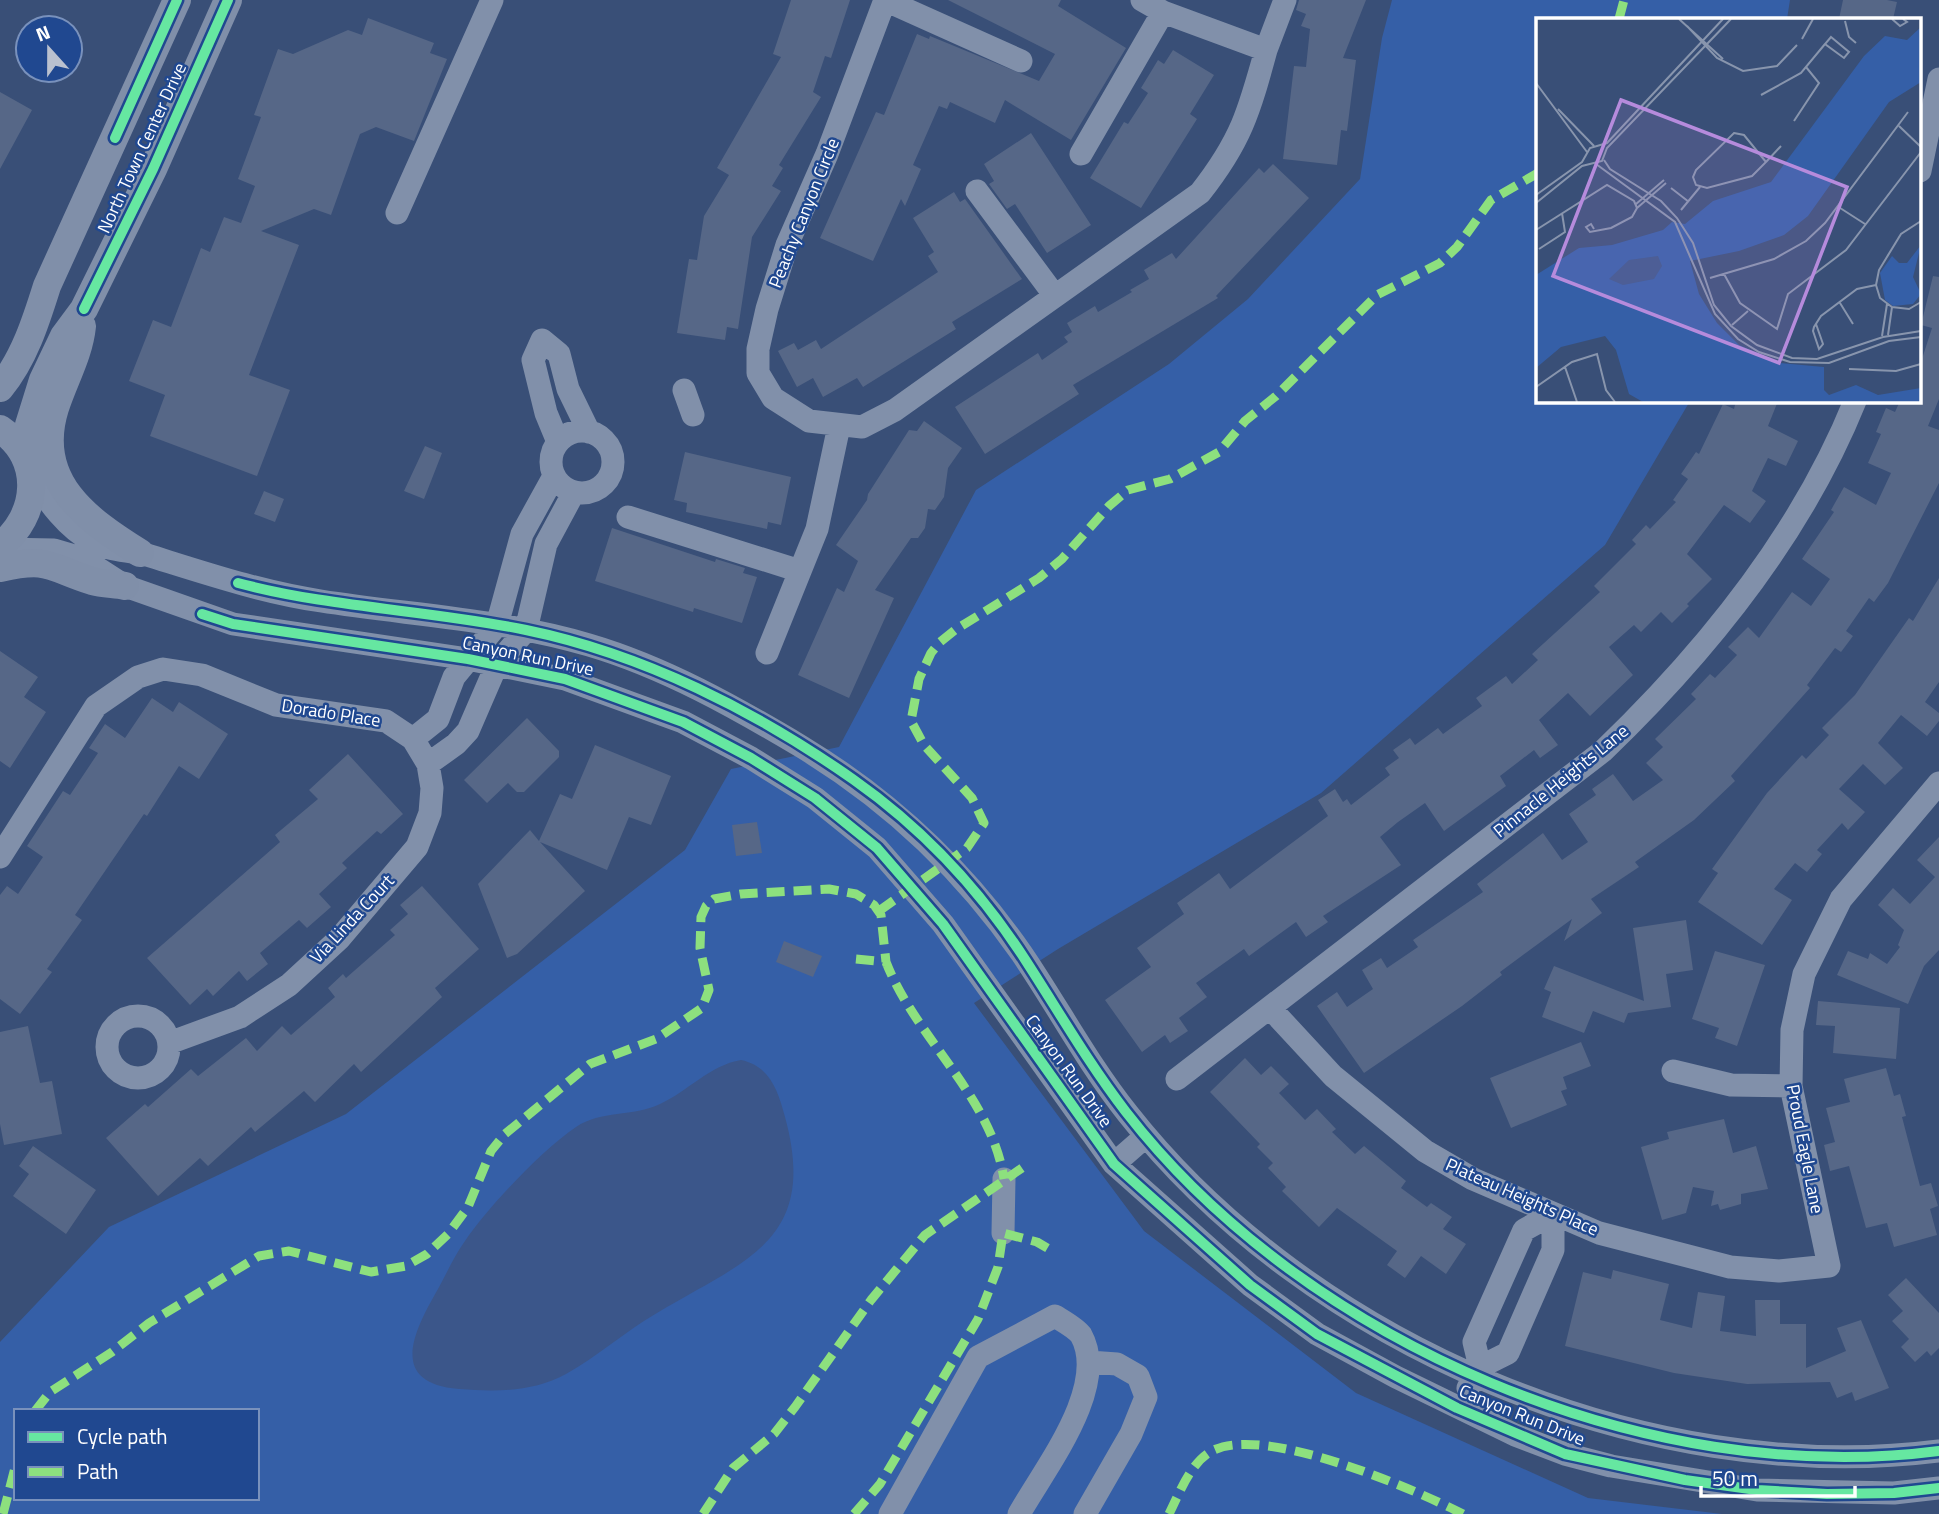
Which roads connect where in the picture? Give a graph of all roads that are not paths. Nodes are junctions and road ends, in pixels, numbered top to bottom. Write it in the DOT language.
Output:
graph roads {
  1 [pos="177,0"];
  2 [pos="228,0"];
  3 [pos="492,0"];
  4 [pos="1142,0"];
  5 [pos="1285,0"];
  6 [pos="1163,12"];
  7 [pos="1266,50"];
  8 [pos="1021,61"];
  9 [pos="1939,79"];
  10 [pos="1081,154"];
  11 [pos="1922,163"];
  12 [pos="1922,174"];
  13 [pos="1939,179"];
  14 [pos="976,191"];
  15 [pos="397,214"];
  16 [pos="47,286"];
  17 [pos="1055,296"];
  18 [pos="85,309"];
  19 [pos="0,356"];
  20 [pos="0,388"];
  21 [pos="684,390"];
  22 [pos="1855,402"];
  23 [pos="693,415"];
  24 [pos="839,426"];
  25 [pos="0,429"];
  26 [pos="589,432"];
  27 [pos="558,442"];
  28 [pos="29,468"];
  29 [pos="554,476"];
  30 [pos="574,492"];
  31 [pos="628,517"];
  32 [pos="0,547"];
  33 [pos="140,553"];
  34 [pos="0,568"];
  35 [pos="800,571"];
  36 [pos="125,586"];
  37 [pos="483,642"];
  38 [pos="511,647"];
  39 [pos="767,653"];
  40 [pos="443,707"];
  41 [pos="468,731"];
  42 [pos="413,739"];
  43 [pos="428,764"];
  44 [pos="1939,783"];
  45 [pos="0,857"];
  46 [pos="1270,1008"];
  47 [pos="169,1043"];
  48 [pos="1673,1071"];
  49 [pos="1177,1079"];
  50 [pos="1791,1086"];
  51 [pos="1146,1136"];
  52 [pos="1114,1164"];
  53 [pos="1004,1179"];
  54 [pos="1553,1214"];
  55 [pos="1003,1233"];
  56 [pos="1829,1266"];
  57 [pos="1089,1362"];
  58 [pos="1477,1372"];
  59 [pos="1457,1408"];
  60 [pos="1939,1451"];
  61 [pos="1939,1488"];
  62 [pos="891,1514"];
  63 [pos="1019,1514"];
  64 [pos="1085,1514"];
  1 -- 16 [label="main road, North Town Center Drive"];
  2 -- 18 [label="main road, North Town Center Drive"];
  3 -- 15 [label="street"];
  4 -- 6 [label="street"];
  5 -- 7 [label="street, Peachy Canyon Circle"];
  6 -- 7 [label="street"];
  6 -- 10 [label="street"];
  7 -- 17 [label="street, Peachy Canyon Circle"];
  8 -- 24 [label="street, Peachy Canyon Circle"];
  9 -- 11 [label="street"];
  12 -- 13 [label="street"];
  14 -- 17 [label="street"];
  16 -- 19 [label="main road"];
  16 -- 20 [label="main road, North Town Center Drive"];
  17 -- 24 [label="street, Peachy Canyon Circle"];
  18 -- 28 [label="main road, North Town Center Drive"];
  18 -- 33 [label="main road"];
  21 -- 23 [label="street"];
  22 -- 46 [label="street, Pinnacle Heights Lane"];
  24 -- 35 [label="street"];
  25 -- 28 [label="main road"];
  26 -- 27 [label="street"];
  26 -- 27 [label="street"];
  26 -- 30 [label="street"];
  27 -- 29 [label="street"];
  28 -- 32 [label="main road, North Town Center Drive"];
  28 -- 33 [label="street, Canyon Run Drive"];
  29 -- 30 [label="street"];
  29 -- 37 [label="street"];
  30 -- 38 [label="street"];
  31 -- 35 [label="street"];
  32 -- 36 [label="street, Canyon Run Drive"];
  33 -- 37 [label="street, Canyon Run Drive"];
  34 -- 36 [label="main road"];
  35 -- 39 [label="street"];
  36 -- 37 [label="street, Canyon Run Drive"];
  37 -- 38 [label="street, Canyon Run Drive"];
  37 -- 38 [label="street, Canyon Run Drive"];
  37 -- 40 [label="street"];
  38 -- 41 [label="street"];
  38 -- 51 [label="street, Canyon Run Drive"];
  38 -- 52 [label="street, Canyon Run Drive"];
  40 -- 41 [label="street"];
  40 -- 42 [label="street"];
  41 -- 43 [label="street"];
  42 -- 43 [label="street, Dorado Place"];
  42 -- 45 [label="street, Dorado Place"];
  43 -- 47 [label="street, Via Linda Court"];
  44 -- 50 [label="street, Proud Eagle Lane"];
  46 -- 49 [label="street, Pinnacle Heights Lane"];
  46 -- 54 [label="street, Plateau Heights Place"];
  48 -- 50 [label="street"];
  50 -- 56 [label="street, Proud Eagle Lane"];
  51 -- 52 [label="street"];
  51 -- 58 [label="street, Canyon Run Drive"];
  52 -- 59 [label="street, Canyon Run Drive"];
  53 -- 55 [label="street"];
  54 -- 56 [label="street, Plateau Heights Place"];
  54 -- 58 [label="street"];
  54 -- 58 [label="street"];
  57 -- 62 [label="street"];
  57 -- 63 [label="street"];
  57 -- 64 [label="street"];
  58 -- 59 [label="street"];
  58 -- 60 [label="street, Canyon Run Drive"];
  59 -- 61 [label="street, Canyon Run Drive"];
}
